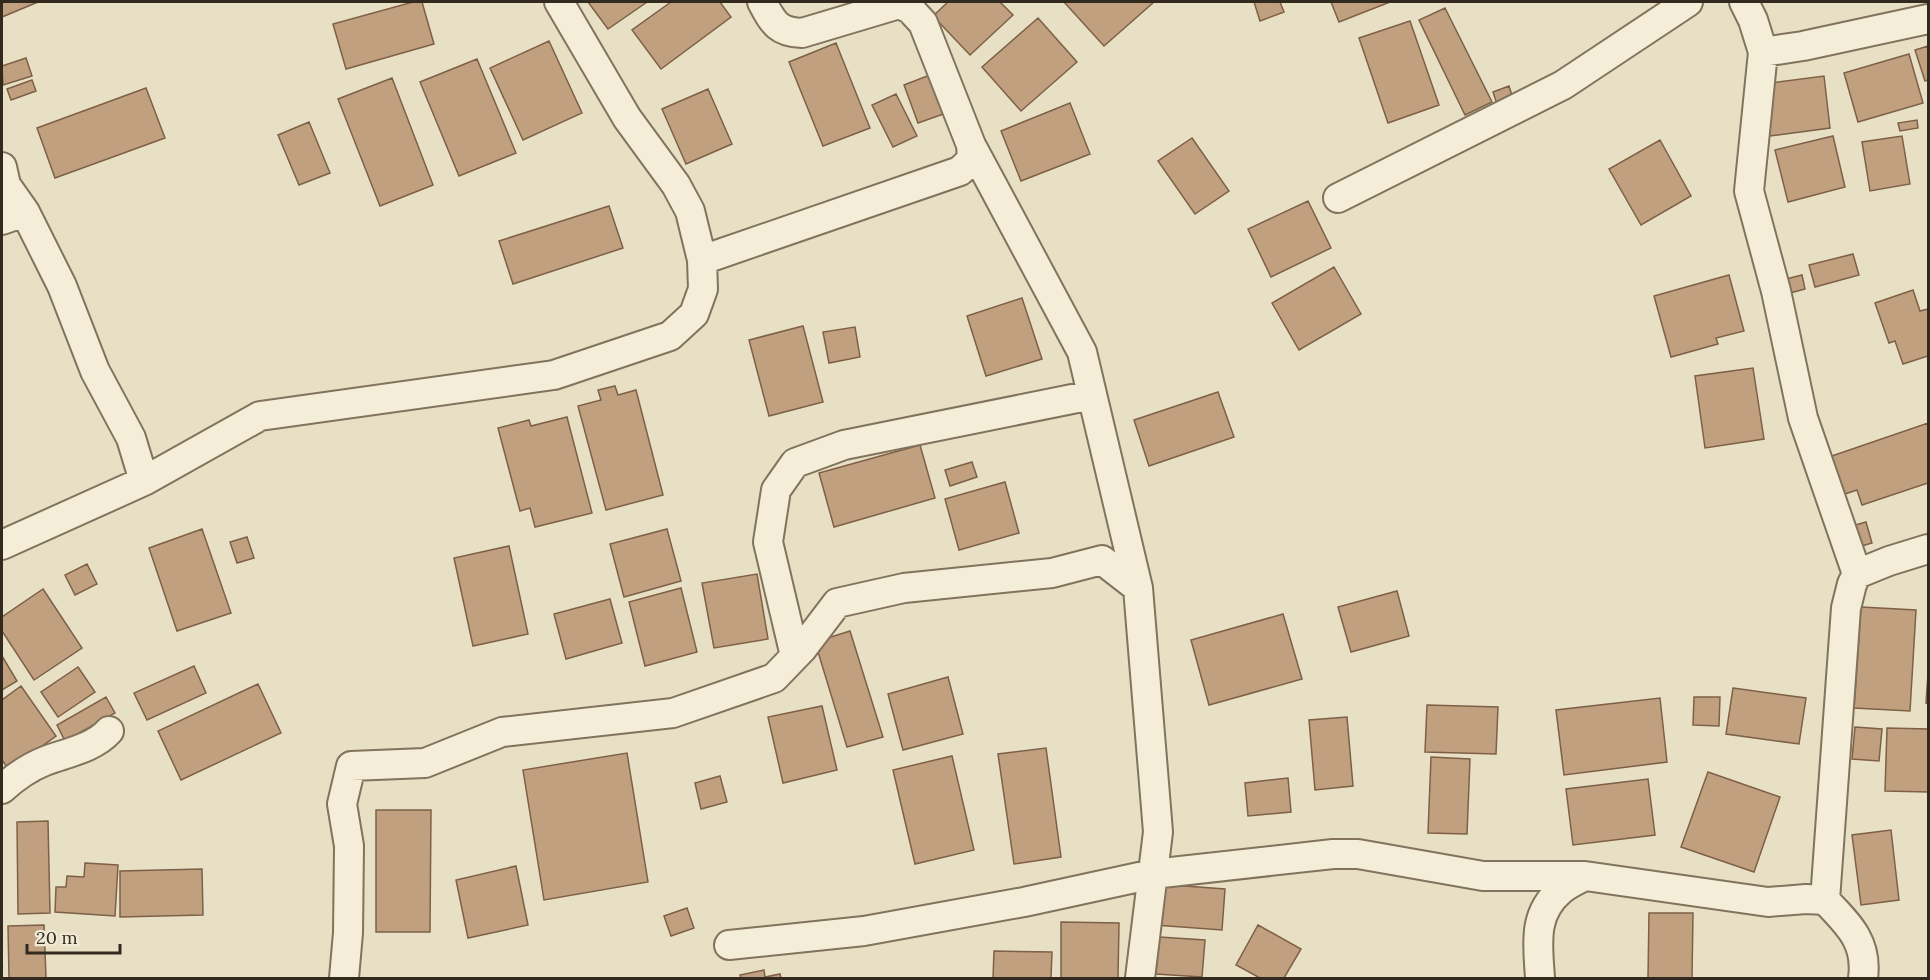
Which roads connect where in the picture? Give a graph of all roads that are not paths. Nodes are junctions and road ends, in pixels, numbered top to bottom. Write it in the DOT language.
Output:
graph roads {
  1 [pos="559,2"];
  2 [pos="762,2"];
  3 [pos="1688,2"];
  4 [pos="1744,2"];
  5 [pos="1929,19"];
  6 [pos="1763,52"];
  7 [pos="971,145"];
  8 [pos="2,167"];
  9 [pos="1338,198"];
  10 [pos="13,216"];
  11 [pos="702,260"];
  12 [pos="1092,395"];
  13 [pos="144,481"];
  14 [pos="2,545"];
  15 [pos="1929,549"];
  16 [pos="1857,574"];
  17 [pos="1138,588"];
  18 [pos="795,656"];
  19 [pos="110,731"];
  20 [pos="2,789"];
  21 [pos="1153,874"];
  22 [pos="1585,876"];
  23 [pos="1825,900"];
  24 [pos="729,945"];
  25 [pos="344,978"];
  26 [pos="1140,978"];
  27 [pos="1540,978"];
  28 [pos="1863,978"];
  1 -- 11 [label="street"];
  2 -- 7 [label="street"];
  3 -- 9 [label="street"];
  4 -- 6 [label="street"];
  5 -- 6 [label="street"];
  6 -- 16 [label="street"];
  7 -- 11 [label="street"];
  7 -- 12 [label="street"];
  8 -- 10 [label="street"];
  10 -- 13 [label="street"];
  11 -- 13 [label="street"];
  12 -- 17 [label="street"];
  12 -- 18 [label="street"];
  13 -- 14 [label="street"];
  15 -- 16 [label="street"];
  16 -- 23 [label="street"];
  17 -- 18 [label="street"];
  17 -- 21 [label="street"];
  18 -- 25 [label="street"];
  19 -- 20 [label="street"];
  21 -- 22 [label="street"];
  21 -- 24 [label="street"];
  21 -- 26 [label="street"];
  22 -- 23 [label="street"];
  22 -- 27 [label="street"];
  23 -- 28 [label="street"];
}
